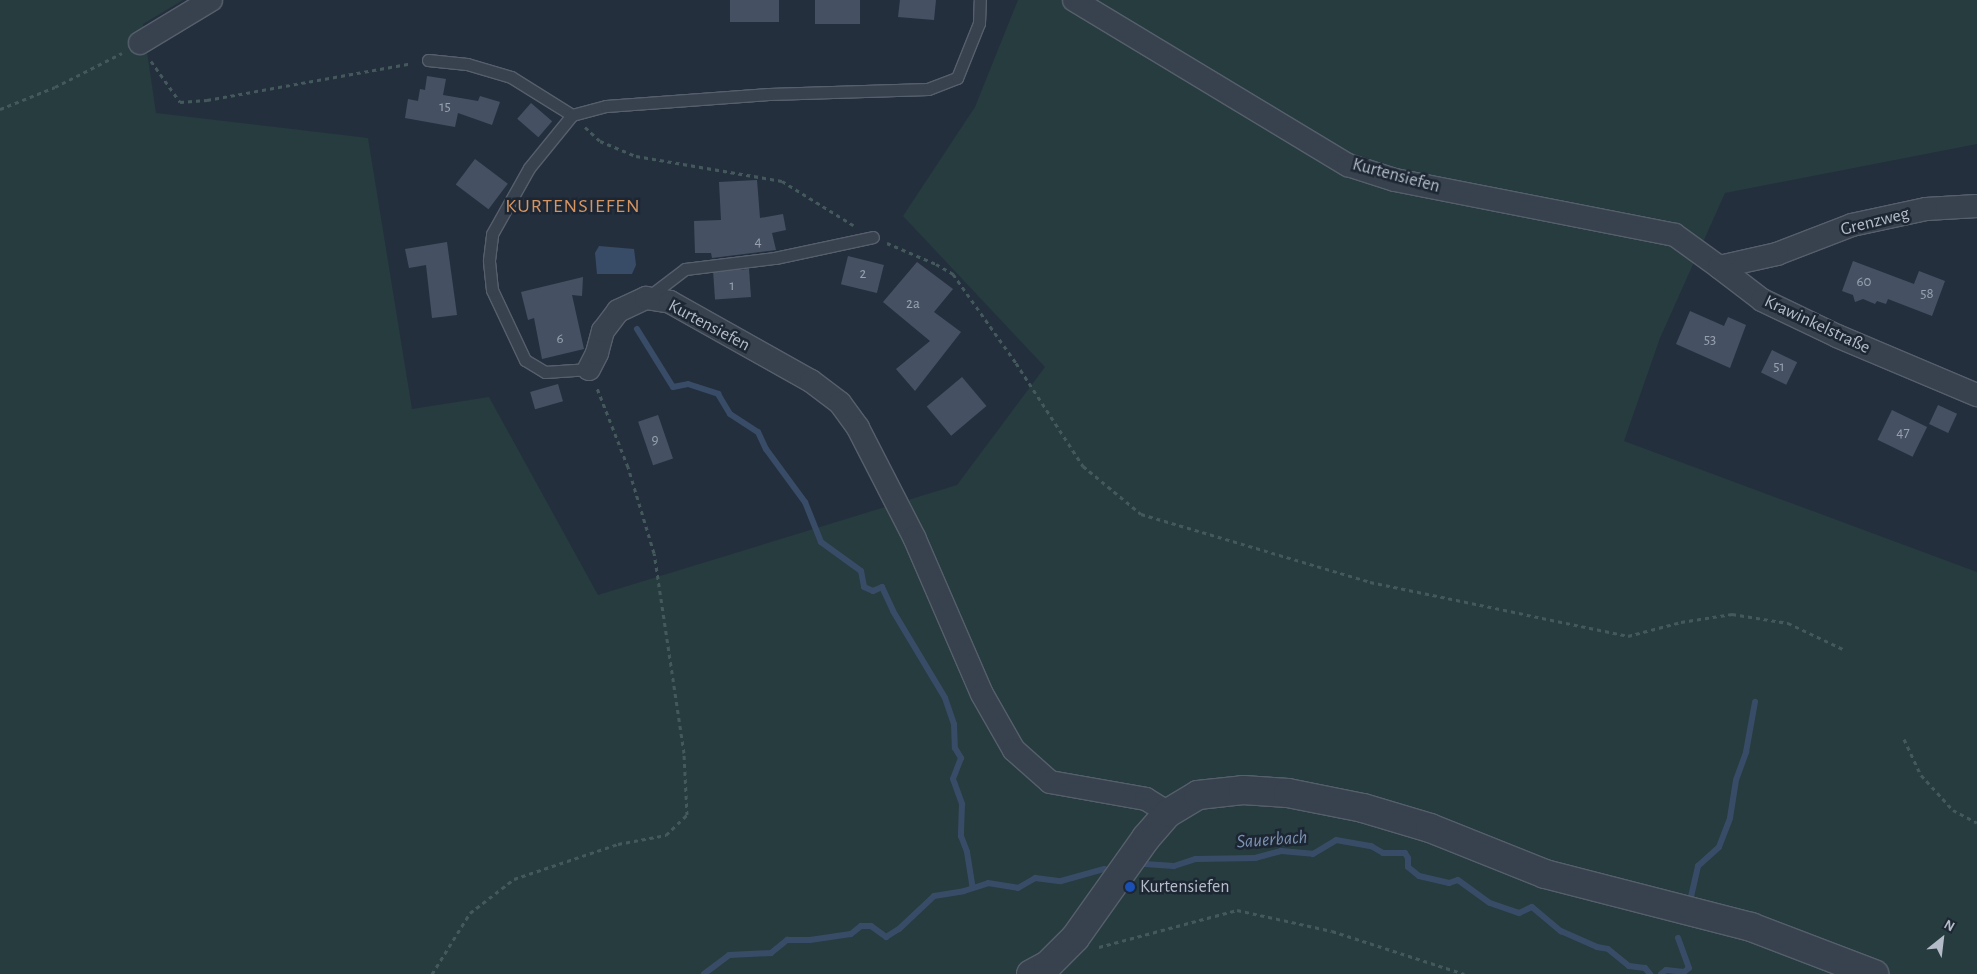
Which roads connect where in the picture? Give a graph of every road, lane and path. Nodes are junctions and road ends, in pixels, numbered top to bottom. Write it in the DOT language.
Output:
graph roads {
  1 [pos="211,0"];
  2 [pos="980,0"];
  3 [pos="1074,0"];
  4 [pos="140,43"];
  5 [pos="428,60"];
  6 [pos="0,109"];
  7 [pos="572,115"];
  8 [pos="1977,206"];
  9 [pos="873,237"];
  10 [pos="1719,267"];
  11 [pos="646,298"];
  12 [pos="589,369"];
  13 [pos="1977,395"];
  14 [pos="1843,648"];
  15 [pos="1904,739"];
  16 [pos="1168,813"];
  17 [pos="1977,823"];
  18 [pos="1075,938"];
  19 [pos="432,974"];
  20 [pos="1031,974"];
  21 [pos="1464,974"];
  22 [pos="1874,974"];
  1 -- 4 [label="street"];
  2 -- 7 [label="lane"];
  3 -- 10 [label="street, Kurtensiefen"];
  4 -- 5 [label="path"];
  4 -- 6 [label="path"];
  5 -- 7 [label="lane"];
  7 -- 9 [label="path"];
  7 -- 12 [label="lane"];
  8 -- 10 [label="street, Grenzweg"];
  9 -- 11 [label="lane"];
  9 -- 14 [label="path"];
  10 -- 13 [label="street, Krawinkelstraße"];
  11 -- 12 [label="street, Kurtensiefen"];
  11 -- 16 [label="street, Kurtensiefen"];
  12 -- 19 [label="path"];
  15 -- 17 [label="path"];
  16 -- 18 [label="street"];
  16 -- 22 [label="street"];
  18 -- 20 [label="street"];
  18 -- 21 [label="path"];
}
